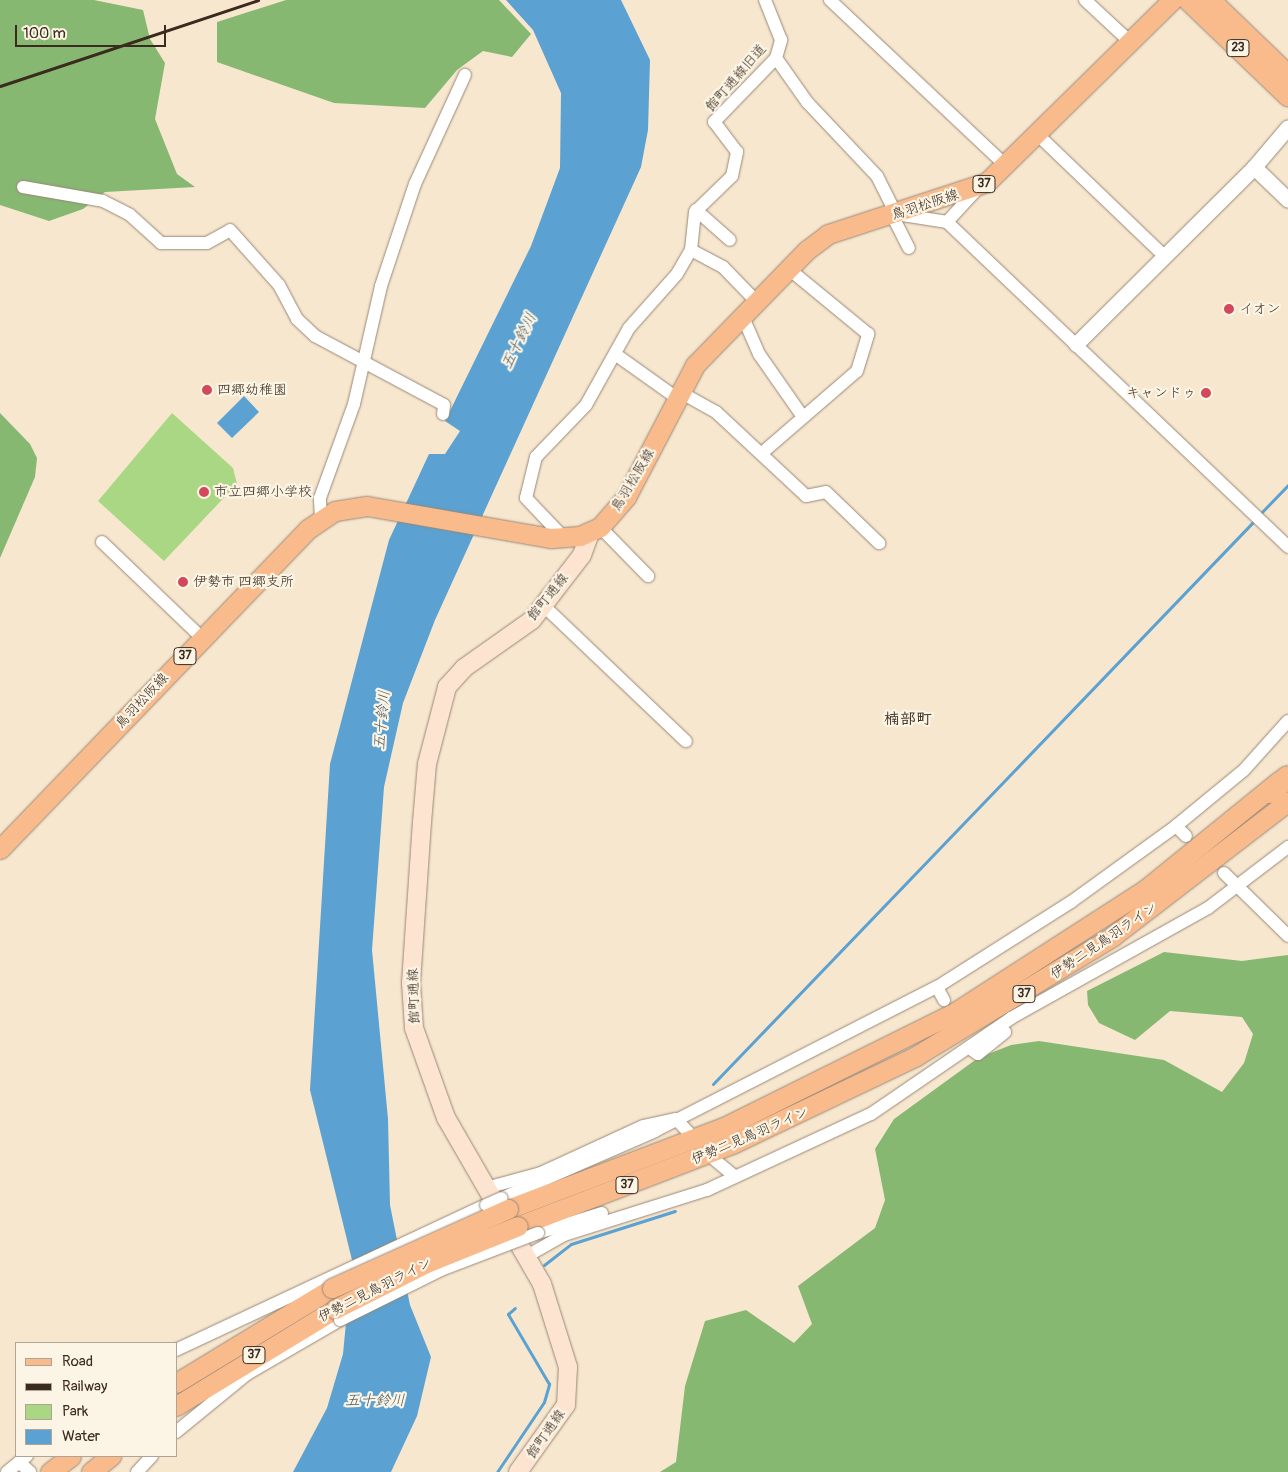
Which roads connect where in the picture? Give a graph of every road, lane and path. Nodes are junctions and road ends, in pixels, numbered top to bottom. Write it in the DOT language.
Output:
graph roads {
  1 [pos="765,0"];
  2 [pos="830,0"];
  3 [pos="1085,0"];
  4 [pos="1172,0"];
  5 [pos="1188,0"];
  6 [pos="1210,0"];
  7 [pos="1128,40"];
  8 [pos="776,58"];
  9 [pos="465,75"];
  10 [pos="1288,75"];
  11 [pos="1288,96"];
  12 [pos="1288,127"];
  13 [pos="1037,134"];
  14 [pos="1006,166"];
  15 [pos="1254,167"];
  16 [pos="980,186"];
  17 [pos="23,187"];
  18 [pos="1288,200"];
  19 [pos="696,210"];
  20 [pos="894,215"];
  21 [pos="947,222"];
  22 [pos="730,240"];
  23 [pos="909,248"];
  24 [pos="691,250"];
  25 [pos="1163,255"];
  26 [pos="790,270"];
  27 [pos="756,302"];
  28 [pos="742,315"];
  29 [pos="1076,344"];
  30 [pos="614,354"];
  31 [pos="366,361"];
  32 [pos="679,395"];
  33 [pos="443,414"];
  34 [pos="803,417"];
  35 [pos="762,453"];
  36 [pos="321,519"];
  37 [pos="595,530"];
  38 [pos="563,537"];
  39 [pos="102,542"];
  40 [pos="879,543"];
  41 [pos="1288,547"];
  42 [pos="648,576"];
  43 [pos="544,606"];
  44 [pos="202,638"];
  45 [pos="1288,721"];
  46 [pos="686,741"];
  47 [pos="1288,771"];
  48 [pos="1288,778"];
  49 [pos="1279,796"];
  50 [pos="1176,826"];
  51 [pos="1186,836"];
  52 [pos="1288,847"];
  53 [pos="0,849"];
  54 [pos="1224,873"];
  55 [pos="1237,885"];
  56 [pos="1288,936"];
  57 [pos="936,987"];
  58 [pos="944,1000"];
  59 [pos="1031,1006"];
  60 [pos="972,1050"];
  61 [pos="676,1119"];
  62 [pos="689,1133"];
  63 [pos="715,1160"];
  64 [pos="735,1178"];
  65 [pos="492,1186"];
  66 [pos="505,1201"];
  67 [pos="527,1256"];
  68 [pos="178,1349"];
  69 [pos="178,1381"];
  70 [pos="207,1386"];
  71 [pos="178,1405"];
  72 [pos="178,1410"];
  73 [pos="178,1430"];
  74 [pos="70,1457"];
  75 [pos="81,1457"];
  76 [pos="110,1457"];
  77 [pos="123,1457"];
  78 [pos="151,1457"];
  79 [pos="23,1459"];
  80 [pos="7,1472"];
  81 [pos="30,1472"];
  82 [pos="50,1472"];
  83 [pos="63,1472"];
  84 [pos="92,1472"];
  85 [pos="106,1472"];
  86 [pos="137,1472"];
  87 [pos="518,1472"];
  1 -- 8 [label="street, 館町通線旧道"];
  2 -- 14 [label="street"];
  3 -- 7 [label="street"];
  4 -- 7 [label="main road, 鳥羽松阪線 / 37"];
  5 -- 11 [label="highway, 23"];
  6 -- 10 [label="highway, 23"];
  7 -- 13 [label="main road, 鳥羽松阪線 / 37"];
  8 -- 19 [label="street, 館町通線旧道"];
  8 -- 20 [label="street"];
  9 -- 31 [label="street"];
  12 -- 15 [label="street"];
  13 -- 14 [label="main road, 鳥羽松阪線 / 37"];
  13 -- 25 [label="street"];
  14 -- 16 [label="main road, 鳥羽松阪線 / 37"];
  15 -- 18 [label="street"];
  15 -- 25 [label="street"];
  16 -- 20 [label="main road, 鳥羽松阪線 / 37"];
  16 -- 21 [label="street"];
  17 -- 31 [label="street"];
  19 -- 22 [label="street"];
  19 -- 24 [label="street"];
  20 -- 21 [label="street"];
  20 -- 23 [label="street"];
  20 -- 26 [label="main road, 鳥羽松阪線 / 37"];
  21 -- 29 [label="street"];
  24 -- 27 [label="street"];
  24 -- 30 [label="street"];
  25 -- 29 [label="street"];
  26 -- 27 [label="main road, 鳥羽松阪線 / 37"];
  26 -- 34 [label="street"];
  27 -- 28 [label="main road, 鳥羽松阪線 / 37"];
  28 -- 32 [label="main road, 鳥羽松阪線 / 37"];
  28 -- 34 [label="street"];
  29 -- 41 [label="street"];
  30 -- 32 [label="street"];
  30 -- 38 [label="street"];
  31 -- 33 [label="street"];
  31 -- 36 [label="street"];
  32 -- 35 [label="street"];
  32 -- 37 [label="main road, 鳥羽松阪線 / 37"];
  34 -- 35 [label="street"];
  35 -- 40 [label="street"];
  36 -- 38 [label="main road, 鳥羽松阪線 / 37"];
  36 -- 44 [label="main road, 鳥羽松阪線 / 37"];
  37 -- 38 [label="main road, 鳥羽松阪線 / 37"];
  37 -- 42 [label="street"];
  37 -- 43 [label="main road, 館町通線"];
  39 -- 44 [label="street"];
  43 -- 46 [label="street"];
  43 -- 65 [label="main road, 館町通線"];
  44 -- 53 [label="main road, 鳥羽松阪線 / 37"];
  45 -- 50 [label="street"];
  47 -- 49 [label="main road, 37"];
  48 -- 49 [label="highway"];
  49 -- 66 [label="main road, 伊勢二見鳥羽ライン / 37"];
  49 -- 70 [label="main road, 伊勢二見鳥羽ライン / 37, bridge"];
  50 -- 51 [label="street"];
  50 -- 57 [label="street"];
  52 -- 55 [label="street"];
  54 -- 55 [label="street"];
  55 -- 56 [label="street"];
  55 -- 59 [label="street"];
  57 -- 58 [label="street"];
  57 -- 61 [label="street"];
  59 -- 60 [label="street"];
  59 -- 64 [label="street"];
  61 -- 62 [label="street"];
  61 -- 65 [label="street"];
  61 -- 66 [label="street"];
  63 -- 64 [label="street"];
  64 -- 67 [label="street"];
  64 -- 73 [label="street, bridge"];
  65 -- 67 [label="main road, 館町通線"];
  66 -- 68 [label="street, bridge"];
  66 -- 69 [label="main road, 伊勢二見鳥羽ライン / 37, bridge"];
  67 -- 87 [label="main road, 館町通線"];
  70 -- 71 [label="main road, 伊勢二見鳥羽ライン / 37"];
  70 -- 72 [label="main road"];
  74 -- 82 [label="main road"];
  75 -- 83 [label="main road"];
  76 -- 84 [label="main road"];
  77 -- 85 [label="main road"];
  78 -- 86 [label="street"];
  79 -- 80 [label="street"];
  79 -- 81 [label="street"];
}
